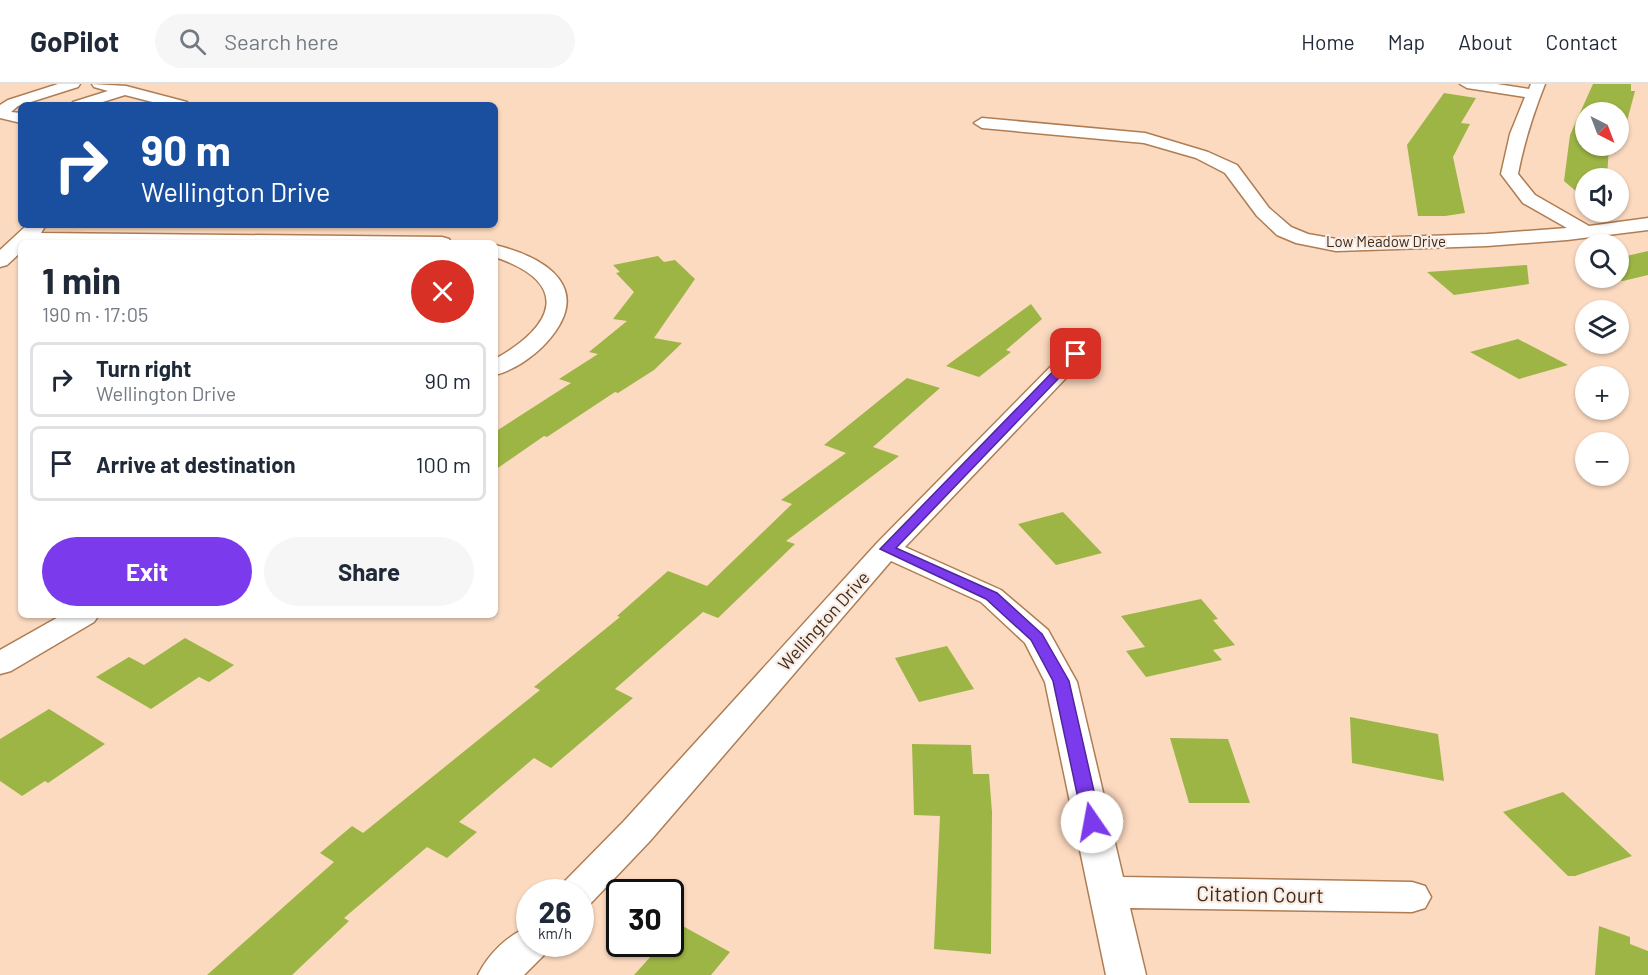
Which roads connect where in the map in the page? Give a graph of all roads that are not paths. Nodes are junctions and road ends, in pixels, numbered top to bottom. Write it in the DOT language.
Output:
graph roads {
  1 [pos="73,84"];
  2 [pos="99,84"];
  3 [pos="1467,84"];
  4 [pos="1537,89"];
  5 [pos="126,90"];
  6 [pos="88,102"];
  7 [pos="171,102"];
  8 [pos="18,118"];
  9 [pos="982,123"];
  10 [pos="1648,224"];
  11 [pos="30,231"];
  12 [pos="1586,232"];
  13 [pos="339,240"];
  14 [pos="18,243"];
  15 [pos="498,252"];
  16 [pos="0,261"];
  17 [pos="1076,354"];
  18 [pos="498,367"];
  19 [pos="887,549"];
  20 [pos="79,618"];
  21 [pos="0,664"];
  22 [pos="591,879"];
  23 [pos="1107,892"];
  24 [pos="1412,897"];
  25 [pos="516,957"];
  26 [pos="498,975"];
  27 [pos="1126,975"];
  1 -- 8 [label="street"];
  2 -- 5 [label="street"];
  3 -- 4 [label="street"];
  4 -- 12 [label="street"];
  5 -- 6 [label="street"];
  5 -- 7 [label="street"];
  9 -- 12 [label="street, Low Meadow Drive"];
  10 -- 12 [label="street, Low Meadow Drive"];
  11 -- 13 [label="street"];
  14 -- 16 [label="street"];
  15 -- 18 [label="street"];
  17 -- 19 [label="street, Wellington Drive"];
  19 -- 22 [label="street, Wellington Drive"];
  19 -- 23 [label="street"];
  20 -- 21 [label="street"];
  23 -- 24 [label="street, Citation Court"];
  23 -- 27 [label="street"];
  25 -- 26 [label="street"];
}
